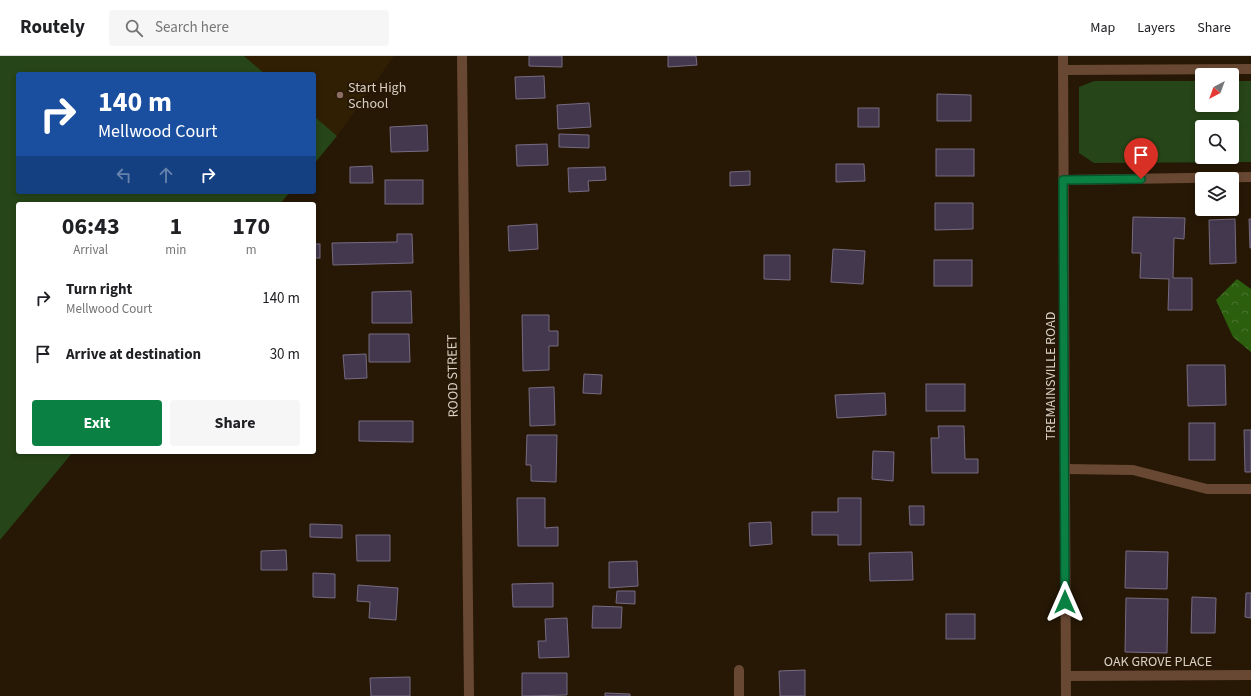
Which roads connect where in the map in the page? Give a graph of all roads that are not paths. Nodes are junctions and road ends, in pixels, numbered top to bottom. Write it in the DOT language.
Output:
graph roads {
  1 [pos="462,56"];
  2 [pos="1063,56"];
  3 [pos="1251,69"];
  4 [pos="1063,70"];
  5 [pos="1251,178"];
  6 [pos="1063,180"];
  7 [pos="1065,469"];
  8 [pos="1251,489"];
  9 [pos="739,670"];
  10 [pos="1251,675"];
  11 [pos="1066,676"];
  12 [pos="469,696"];
  13 [pos="739,696"];
  14 [pos="1066,696"];
  1 -- 12 [label="street, ROOD STREET"];
  2 -- 4 [label="street, TREMAINSVILLE ROAD"];
  3 -- 4 [label="street"];
  4 -- 6 [label="street, TREMAINSVILLE ROAD"];
  5 -- 6 [label="street"];
  6 -- 7 [label="street, TREMAINSVILLE ROAD"];
  7 -- 8 [label="street"];
  7 -- 11 [label="street, TREMAINSVILLE ROAD"];
  9 -- 13 [label="street"];
  10 -- 11 [label="street, OAK GROVE PLACE"];
  11 -- 14 [label="street, TREMAINSVILLE ROAD"];
}
